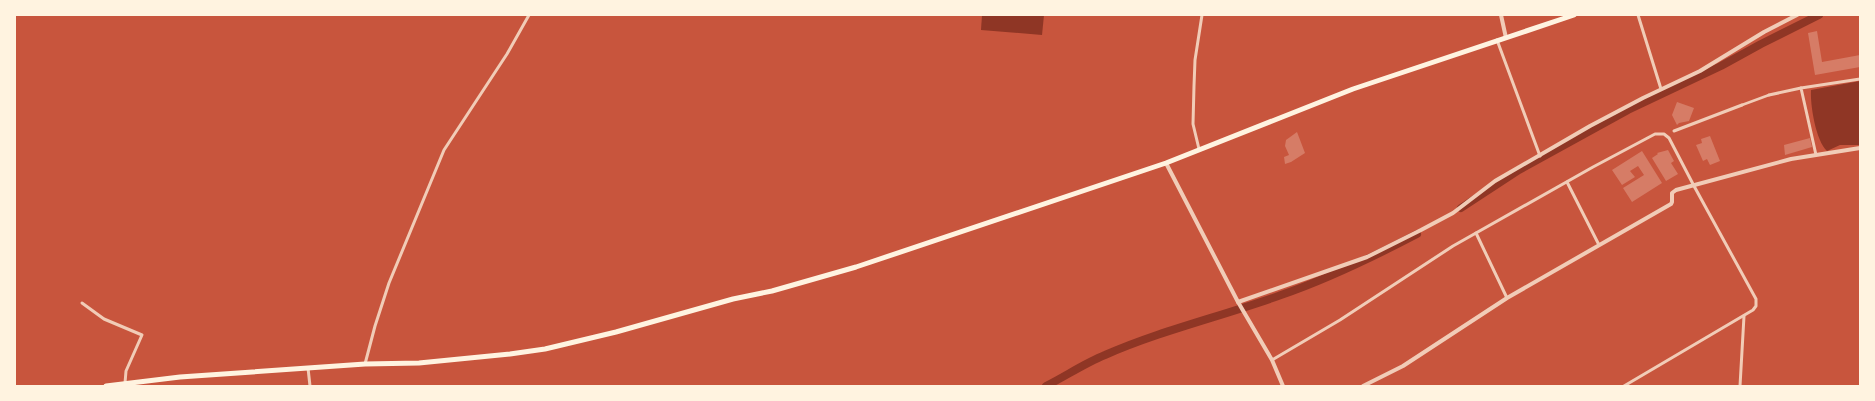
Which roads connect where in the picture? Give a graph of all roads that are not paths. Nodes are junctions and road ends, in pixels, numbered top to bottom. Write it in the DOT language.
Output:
graph roads {
  1 [pos="529,15"];
  2 [pos="1202,15"];
  3 [pos="1501,15"];
  4 [pos="1574,15"];
  5 [pos="1638,15"];
  6 [pos="1797,15"];
  7 [pos="1506,38"];
  8 [pos="1497,40"];
  9 [pos="1860,79"];
  10 [pos="1801,88"];
  11 [pos="1661,89"];
  12 [pos="1769,95"];
  13 [pos="1742,105"];
  14 [pos="1674,131"];
  15 [pos="1860,148"];
  16 [pos="1199,149"];
  17 [pos="1816,155"];
  18 [pos="1540,156"];
  19 [pos="1166,163"];
  20 [pos="1566,182"];
  21 [pos="1694,186"];
  22 [pos="1476,233"];
  23 [pos="1599,245"];
  24 [pos="1507,298"];
  25 [pos="1238,302"];
  26 [pos="82,303"];
  27 [pos="1744,316"];
  28 [pos="1272,360"];
  29 [pos="365,364"];
  30 [pos="308,368"];
  31 [pos="125,383"];
  32 [pos="106,386"];
  33 [pos="310,386"];
  34 [pos="1283,386"];
  35 [pos="1363,386"];
  36 [pos="1624,386"];
  37 [pos="1740,386"];
  1 -- 29 [label="street"];
  2 -- 16 [label="street"];
  3 -- 7 [label="street"];
  4 -- 7 [label="main road"];
  5 -- 11 [label="street"];
  6 -- 11 [label="street"];
  7 -- 8 [label="main road"];
  8 -- 16 [label="main road"];
  8 -- 18 [label="street"];
  9 -- 10 [label="street"];
  10 -- 12 [label="street"];
  10 -- 17 [label="street"];
  11 -- 18 [label="street"];
  12 -- 13 [label="street"];
  13 -- 14 [label="street"];
  15 -- 17 [label="street"];
  16 -- 19 [label="main road"];
  17 -- 21 [label="street"];
  18 -- 25 [label="street"];
  19 -- 25 [label="street"];
  19 -- 29 [label="main road"];
  20 -- 21 [label="street"];
  20 -- 22 [label="street"];
  20 -- 23 [label="street"];
  21 -- 23 [label="street"];
  21 -- 27 [label="street"];
  22 -- 24 [label="street"];
  22 -- 28 [label="street"];
  23 -- 24 [label="street"];
  24 -- 35 [label="street"];
  25 -- 28 [label="street"];
  26 -- 31 [label="street"];
  27 -- 36 [label="street"];
  27 -- 37 [label="street"];
  28 -- 34 [label="street"];
  29 -- 30 [label="main road"];
  30 -- 31 [label="main road"];
  30 -- 33 [label="street"];
  31 -- 32 [label="main road"];
}
